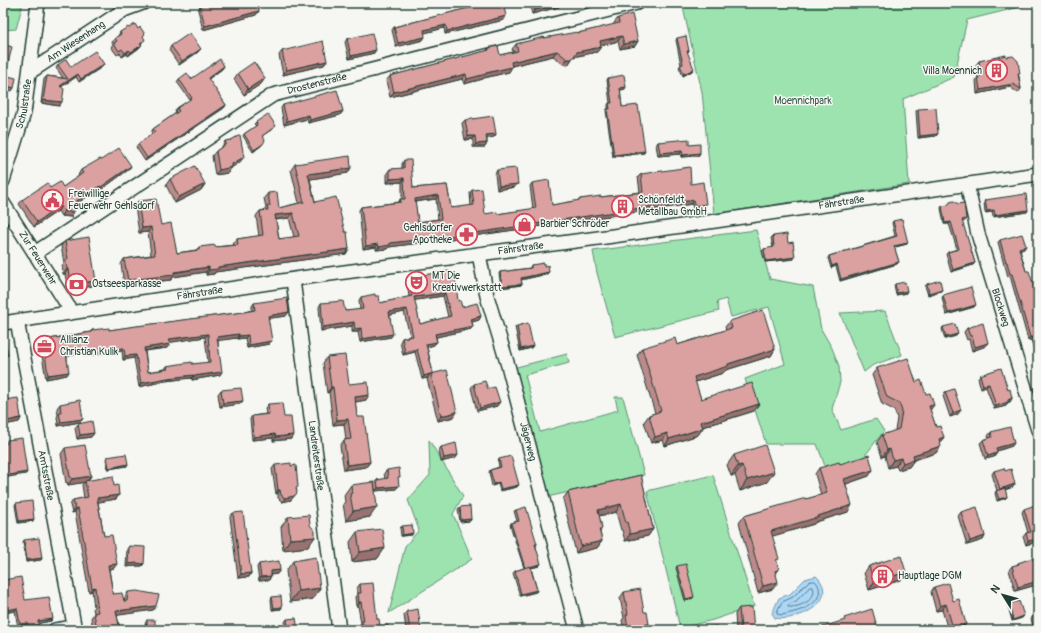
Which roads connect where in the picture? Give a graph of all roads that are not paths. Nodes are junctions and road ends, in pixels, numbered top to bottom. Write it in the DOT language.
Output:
graph roads {
  1 [pos="38,3"];
  2 [pos="143,3"];
  3 [pos="637,3"];
  4 [pos="623,5"];
  5 [pos="30,72"];
  6 [pos="1038,174"];
  7 [pos="3,182"];
  8 [pos="967,184"];
  9 [pos="3,203"];
  10 [pos="34,253"];
  11 [pos="479,254"];
  12 [pos="292,280"];
  13 [pos="69,313"];
  14 [pos="18,321"];
  15 [pos="3,323"];
  16 [pos="1038,430"];
  17 [pos="74,629"];
  18 [pos="55,630"];
  19 [pos="339,630"];
  20 [pos="577,630"];
  1 -- 5 [label="street, Schulstraße"];
  2 -- 5 [label="street, Am Wiesenhang"];
  3 -- 4 [label="street, Drostenstraße"];
  4 -- 10 [label="street, Drostenstraße"];
  5 -- 7 [label="street, Schulstraße"];
  6 -- 8 [label="street, Fährstraße"];
  8 -- 11 [label="street, Fährstraße"];
  8 -- 16 [label="street, Blockweg"];
  9 -- 10 [label="street, Zur Feuerwehr"];
  10 -- 13 [label="street, Zur Feuerwehr"];
  11 -- 12 [label="street, Fährstraße"];
  11 -- 20 [label="street, Jägerweg"];
  12 -- 13 [label="street, Fährstraße"];
  12 -- 19 [label="street, Landreiterstraße"];
  13 -- 14 [label="street, Fährstraße"];
  14 -- 15 [label="street, Fährstraße"];
  14 -- 17 [label="street, Amtsstraße"];
  17 -- 18 [label="street"];
}
